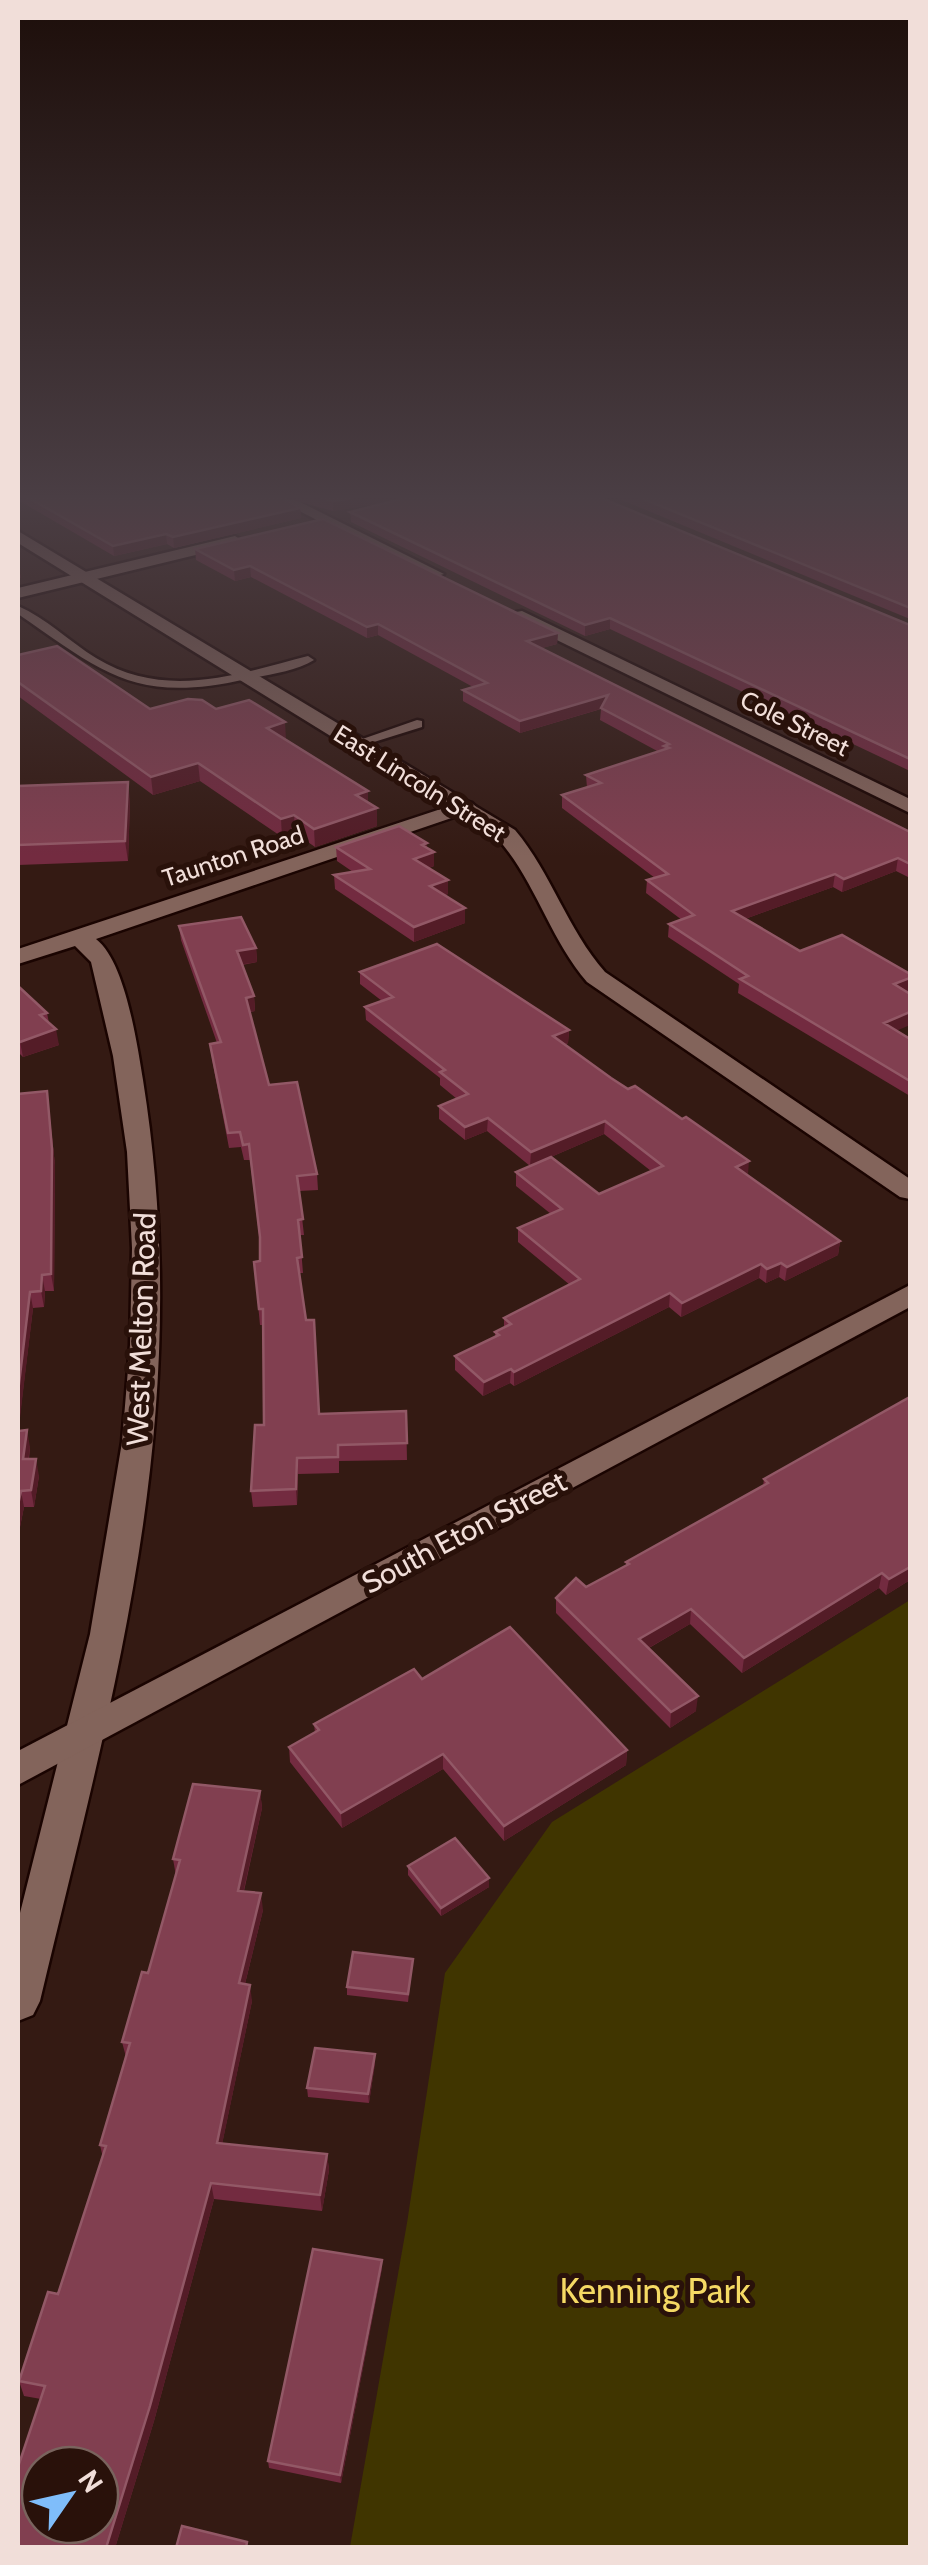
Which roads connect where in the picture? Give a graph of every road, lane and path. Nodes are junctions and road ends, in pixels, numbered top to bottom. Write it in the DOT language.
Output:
graph roads {
  1 [pos="31,618"];
  2 [pos="151,618"];
  3 [pos="525,618"];
  4 [pos="308,660"];
  5 [pos="248,676"];
  6 [pos="418,724"];
  7 [pos="358,742"];
  8 [pos="465,807"];
  9 [pos="910,807"];
  10 [pos="78,936"];
  11 [pos="18,956"];
  12 [pos="910,1191"];
  13 [pos="910,1295"];
  14 [pos="88,1732"];
  15 [pos="18,1769"];
  16 [pos="18,2001"];
  1 -- 5 [label="lane"];
  2 -- 5 [label="street, East Lincoln Street"];
  3 -- 9 [label="street, Cole Street"];
  4 -- 5 [label="lane"];
  5 -- 7 [label="street, East Lincoln Street"];
  6 -- 7 [label="lane"];
  7 -- 8 [label="street, East Lincoln Street"];
  8 -- 10 [label="street, Taunton Road"];
  8 -- 12 [label="street, East Lincoln Street"];
  10 -- 11 [label="street, Taunton Road"];
  10 -- 14 [label="street, West Melton Road"];
  13 -- 14 [label="street, South Eton Street"];
  14 -- 15 [label="street, South Eton Street"];
  14 -- 16 [label="street, West Melton Road"];
}
